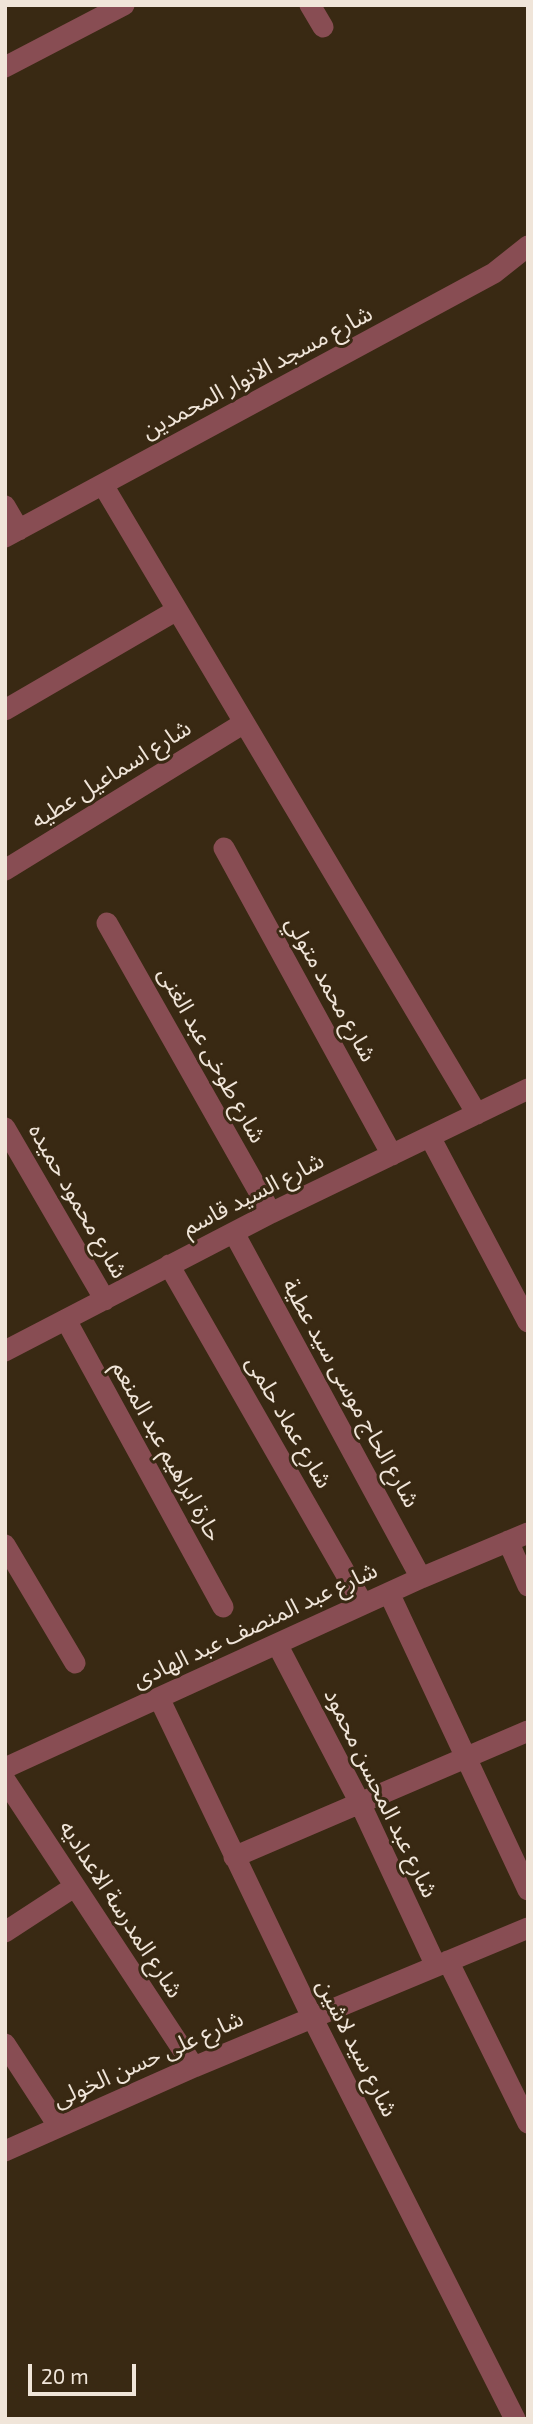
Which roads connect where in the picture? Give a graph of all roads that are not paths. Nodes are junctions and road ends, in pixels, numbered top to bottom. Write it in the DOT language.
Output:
graph roads {
  1 [pos="124,5"];
  2 [pos="310,5"];
  3 [pos="323,27"];
  4 [pos="5,66"];
  5 [pos="528,246"];
  6 [pos="103,485"];
  7 [pos="5,506"];
  8 [pos="12,534"];
  9 [pos="177,610"];
  10 [pos="5,710"];
  11 [pos="244,723"];
  12 [pos="224,848"];
  13 [pos="5,870"];
  14 [pos="107,923"];
  15 [pos="528,1089"];
  16 [pos="477,1114"];
  17 [pos="5,1128"];
  18 [pos="430,1137"];
  19 [pos="392,1155"];
  20 [pos="271,1213"];
  21 [pos="234,1233"];
  22 [pos="169,1265"];
  23 [pos="105,1300"];
  24 [pos="66,1320"];
  25 [pos="528,1322"];
  26 [pos="5,1351"];
  27 [pos="518,1537"];
  28 [pos="5,1545"];
  29 [pos="421,1578"];
  30 [pos="528,1586"];
  31 [pos="389,1593"];
  32 [pos="363,1604"];
  33 [pos="223,1607"];
  34 [pos="277,1644"];
  35 [pos="75,1663"];
  36 [pos="159,1698"];
  37 [pos="528,1731"];
  38 [pos="466,1757"];
  39 [pos="5,1768"];
  40 [pos="5,1780"];
  41 [pos="360,1803"];
  42 [pos="234,1857"];
  43 [pos="74,1886"];
  44 [pos="528,1890"];
  45 [pos="528,1928"];
  46 [pos="5,1932"];
  47 [pos="442,1963"];
  48 [pos="312,2017"];
  49 [pos="5,2044"];
  50 [pos="194,2067"];
  51 [pos="528,2123"];
  52 [pos="59,2127"];
  53 [pos="5,2151"];
  54 [pos="516,2419"];
  1 -- 4 [label="street"];
  2 -- 3 [label="street"];
  5 -- 6 [label="street, شارع مسجد الانوار المحمدين"];
  6 -- 8 [label="street, شارع مسجد الانوار المحمدين"];
  6 -- 9 [label="street"];
  7 -- 8 [label="street"];
  9 -- 10 [label="street"];
  9 -- 11 [label="street"];
  11 -- 13 [label="street, شارع اسماعيل عطيه"];
  11 -- 16 [label="street"];
  12 -- 19 [label="street, شارع محمد متولي"];
  14 -- 20 [label="street, شارع طوخى عبد الغنى"];
  15 -- 16 [label="street, شارع السيد قاسم"];
  16 -- 18 [label="street, شارع السيد قاسم"];
  17 -- 23 [label="street, شارع محمود حميده"];
  18 -- 19 [label="street, شارع السيد قاسم"];
  18 -- 25 [label="street"];
  19 -- 20 [label="street, شارع السيد قاسم"];
  20 -- 21 [label="street, شارع السيد قاسم"];
  21 -- 22 [label="street, شارع السيد قاسم"];
  21 -- 29 [label="street, شارع الحاج موسى سيد عطية"];
  22 -- 23 [label="street, شارع السيد قاسم"];
  22 -- 32 [label="street, شارع عماد حلمى"];
  23 -- 24 [label="street, شارع السيد قاسم"];
  24 -- 26 [label="street, شارع السيد قاسم"];
  24 -- 33 [label="street, حارة ابراهيم عبد المنعم"];
  27 -- 29 [label="street, شارع عبد المنصف عبد الهادى"];
  27 -- 30 [label="street"];
  28 -- 35 [label="street"];
  29 -- 31 [label="street, شارع عبد المنصف عبد الهادى"];
  31 -- 32 [label="street, شارع عبد المنصف عبد الهادى"];
  31 -- 38 [label="street"];
  32 -- 34 [label="street, شارع عبد المنصف عبد الهادى"];
  34 -- 36 [label="street, شارع عبد المنصف عبد الهادى"];
  34 -- 41 [label="street, شارع عبد المحسن محمود"];
  36 -- 39 [label="street, شارع عبد المنصف عبد الهادى"];
  36 -- 42 [label="street, شارع سيد لاشين"];
  37 -- 38 [label="street"];
  38 -- 41 [label="street"];
  38 -- 44 [label="street"];
  40 -- 43 [label="street, شارع المدرسة الاعداديه"];
  41 -- 42 [label="street"];
  41 -- 47 [label="street, شارع عبد المحسن محمود"];
  42 -- 48 [label="street, شارع سيد لاشين"];
  43 -- 46 [label="street"];
  43 -- 50 [label="street, شارع المدرسة الاعداديه"];
  45 -- 47 [label="street, شارع على حسن الخولى"];
  47 -- 48 [label="street, شارع على حسن الخولى"];
  47 -- 51 [label="street, شارع عبد المحسن محمود"];
  48 -- 50 [label="street, شارع على حسن الخولى"];
  48 -- 54 [label="street, شارع سيد لاشين"];
  49 -- 52 [label="street"];
  50 -- 52 [label="street, شارع على حسن الخولى"];
  52 -- 53 [label="street, شارع على حسن الخولى"];
}
